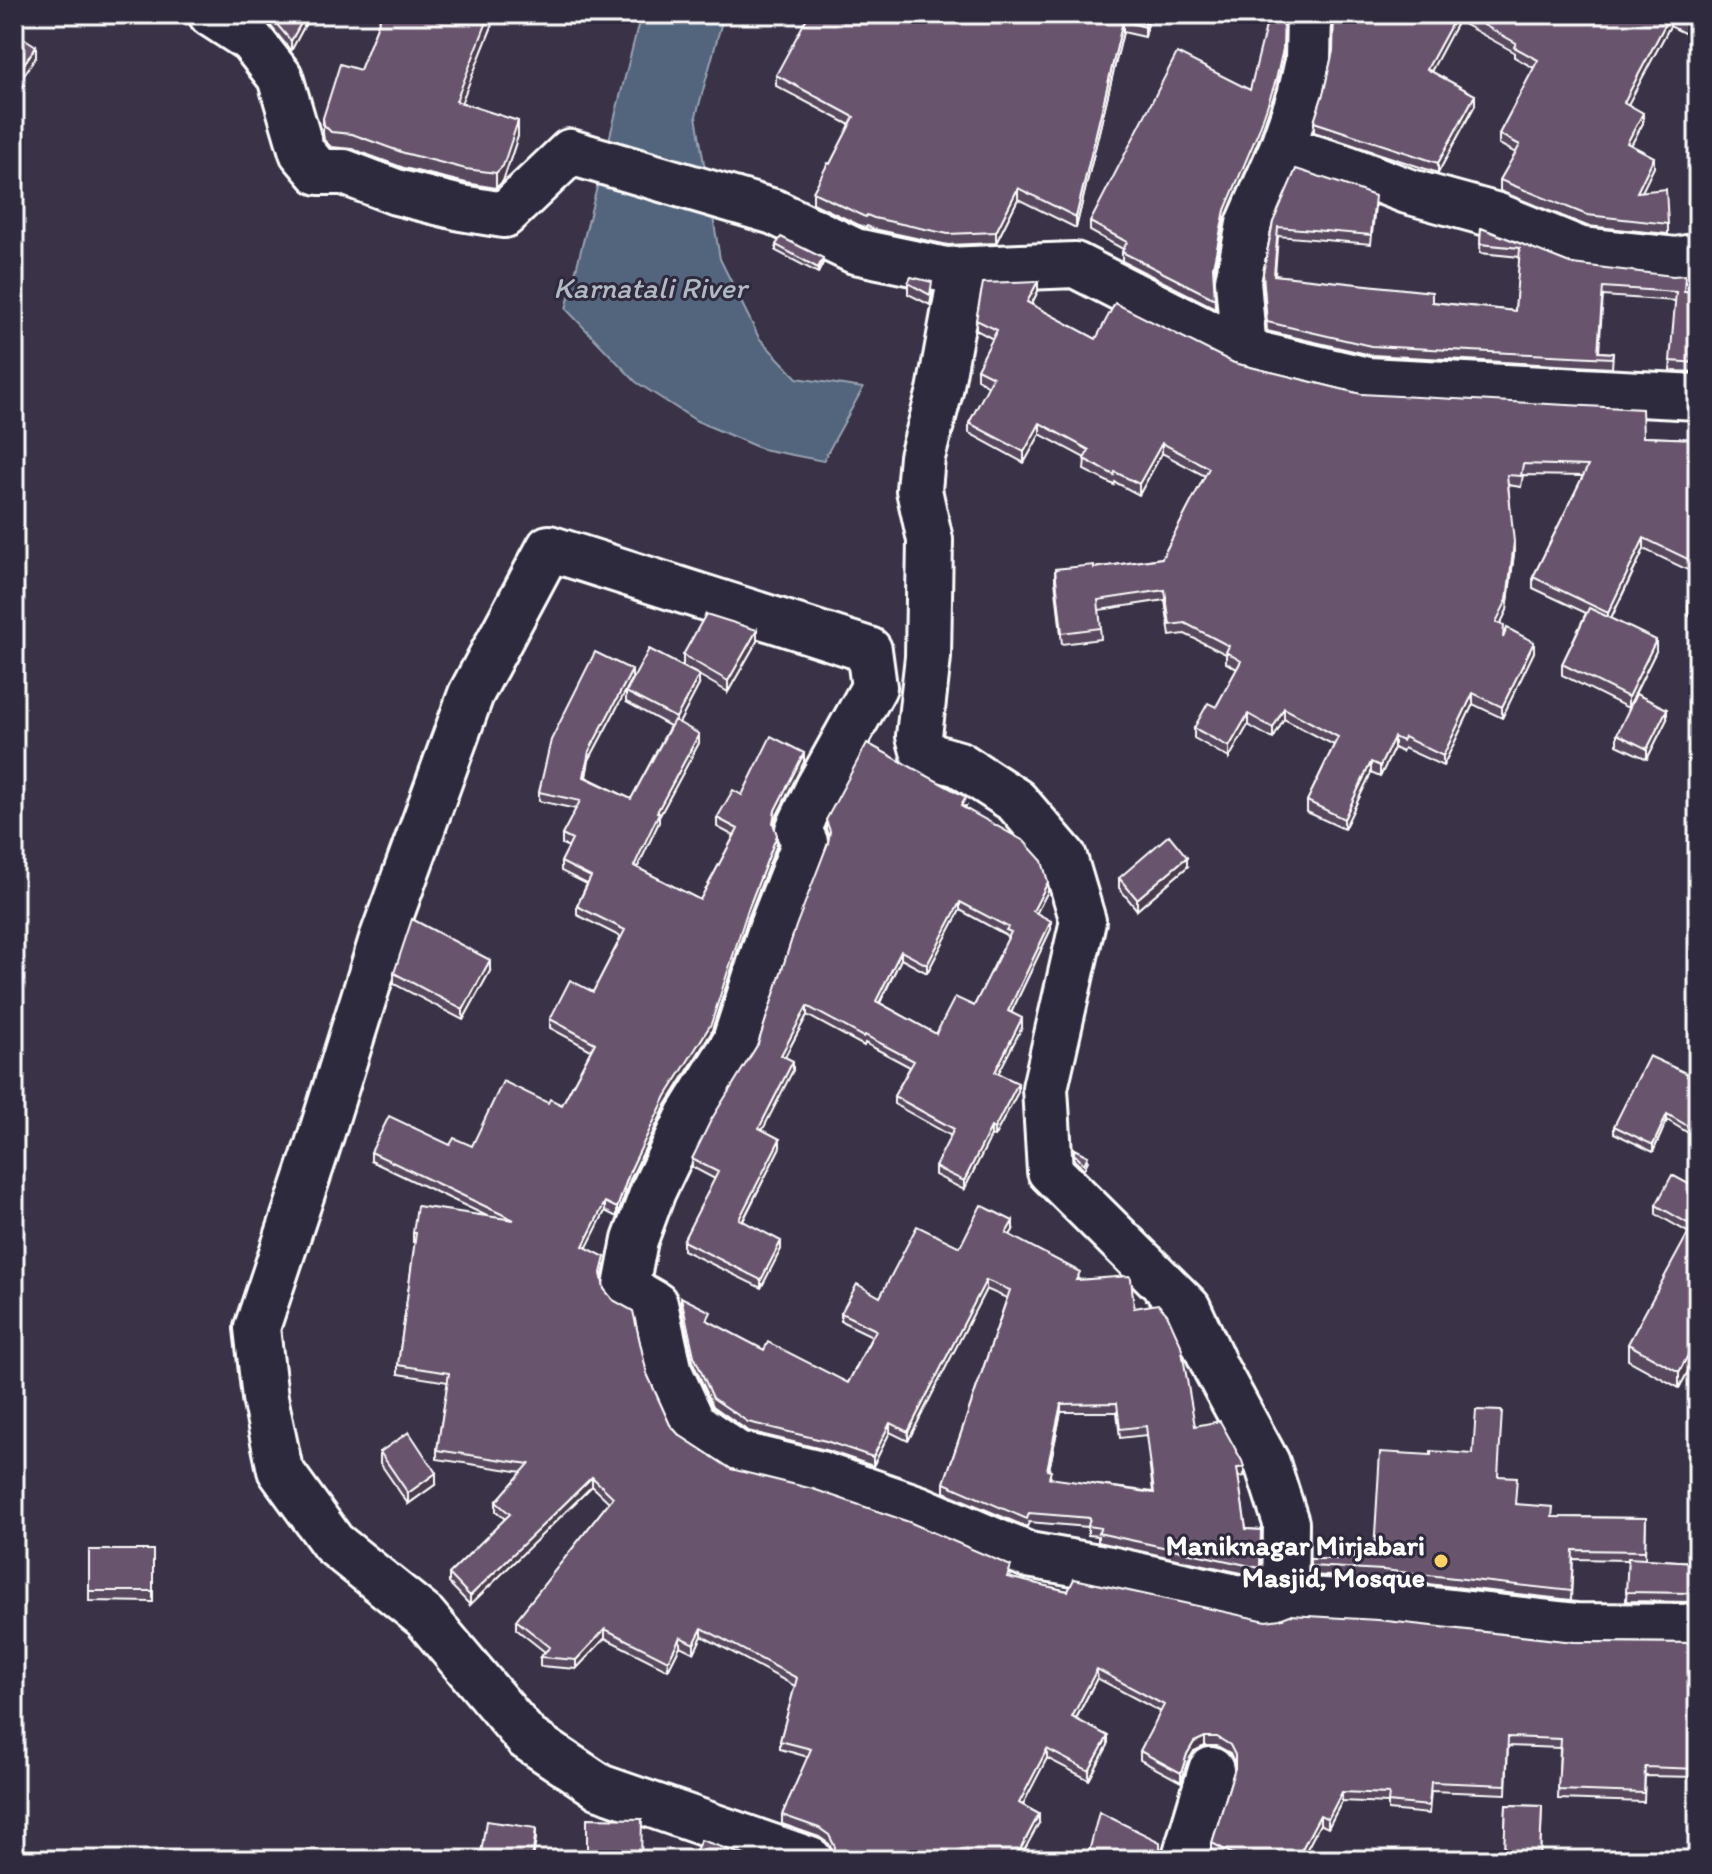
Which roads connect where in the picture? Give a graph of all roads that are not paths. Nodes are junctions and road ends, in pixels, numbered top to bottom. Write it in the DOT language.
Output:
graph roads {
  1 [pos="211,14"];
  2 [pos="1309,14"];
  3 [pos="1282,148"];
  4 [pos="1698,256"];
  5 [pos="962,270"];
  6 [pos="1244,351"];
  7 [pos="1698,397"];
  8 [pos="1285,1599"];
  9 [pos="1698,1627"];
  10 [pos="1211,1770"];
  11 [pos="810,1860"];
  12 [pos="1184,1860"];
  1 -- 5 [label="street"];
  2 -- 3 [label="street"];
  3 -- 4 [label="street"];
  3 -- 6 [label="street"];
  5 -- 6 [label="street"];
  5 -- 8 [label="street"];
  6 -- 7 [label="street"];
  8 -- 9 [label="street"];
  8 -- 11 [label="street"];
  10 -- 12 [label="street"];
}
